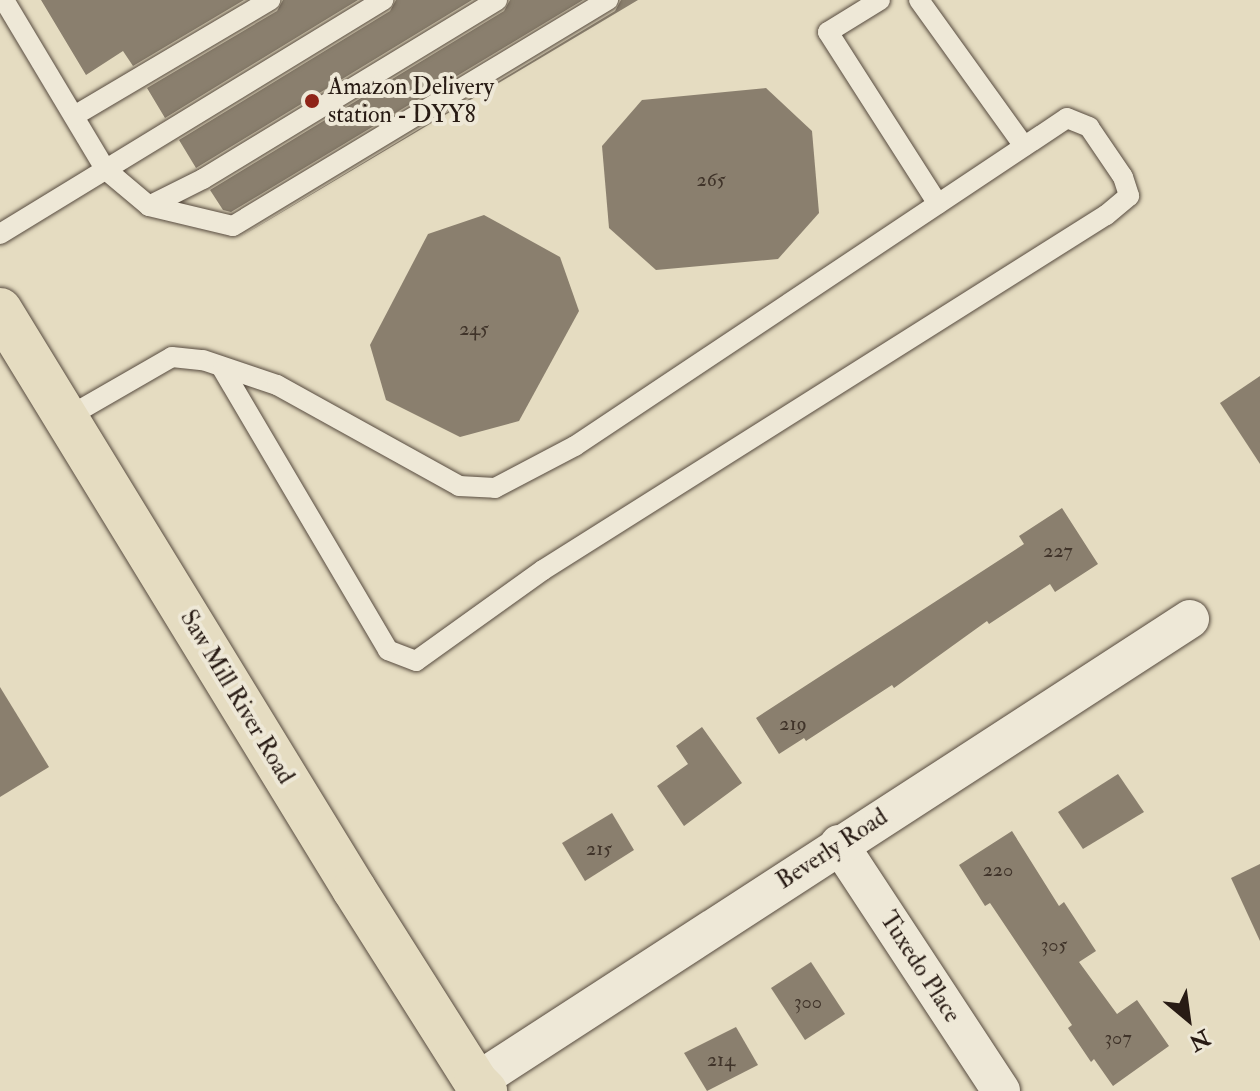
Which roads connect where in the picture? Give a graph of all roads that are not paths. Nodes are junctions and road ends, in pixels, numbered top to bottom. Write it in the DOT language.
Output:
graph roads {
  1 [pos="4,0"];
  2 [pos="270,0"];
  3 [pos="383,0"];
  4 [pos="497,0"];
  5 [pos="608,0"];
  6 [pos="880,0"];
  7 [pos="919,0"];
  8 [pos="74,116"];
  9 [pos="1024,146"];
  10 [pos="105,169"];
  11 [pos="938,204"];
  12 [pos="149,206"];
  13 [pos="0,234"];
  14 [pos="0,310"];
  15 [pos="223,370"];
  16 [pos="66,418"];
  17 [pos="1190,619"];
  18 [pos="839,844"];
  19 [pos="480,1088"];
  20 [pos="1001,1091"];
  1 -- 8 [label="lane"];
  2 -- 8 [label="lane"];
  3 -- 10 [label="lane"];
  4 -- 12 [label="lane"];
  5 -- 12 [label="lane"];
  6 -- 11 [label="lane"];
  7 -- 9 [label="lane"];
  8 -- 10 [label="lane"];
  9 -- 11 [label="lane"];
  9 -- 15 [label="lane"];
  10 -- 12 [label="lane"];
  10 -- 13 [label="lane"];
  11 -- 15 [label="lane"];
  14 -- 16 [label="main road, Saw Mill River Road"];
  15 -- 16 [label="lane"];
  16 -- 19 [label="main road, Saw Mill River Road"];
  17 -- 18 [label="street, Beverly Road"];
  18 -- 19 [label="street, Beverly Road"];
  18 -- 20 [label="street, Tuxedo Place"];
}
